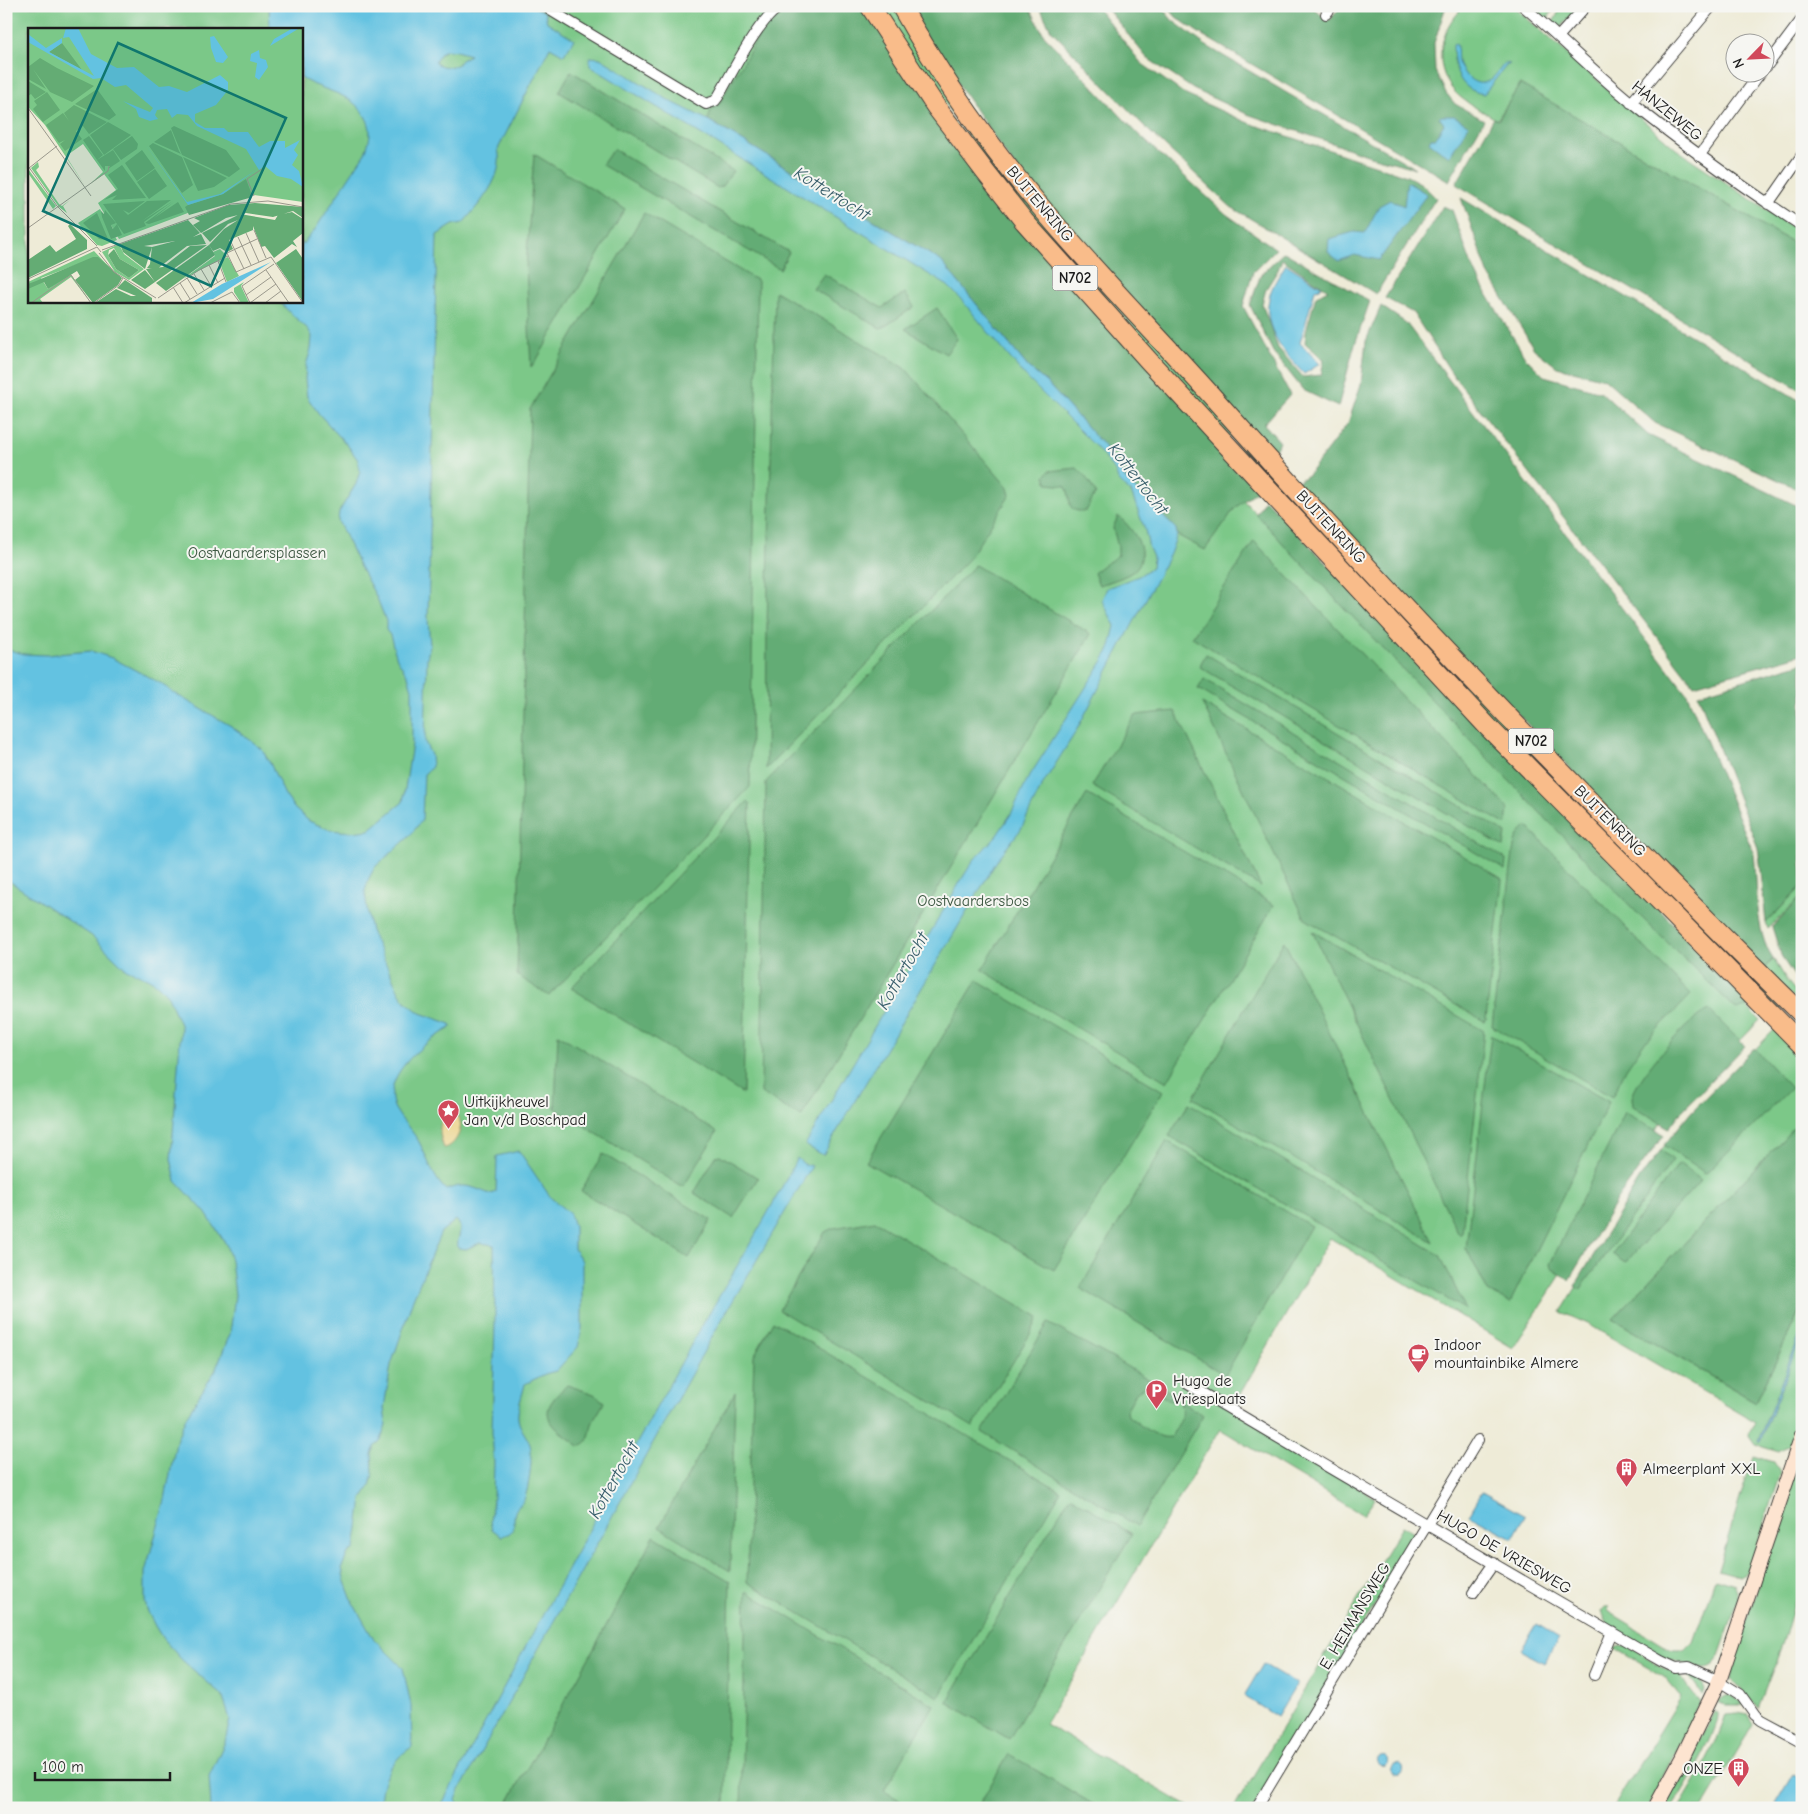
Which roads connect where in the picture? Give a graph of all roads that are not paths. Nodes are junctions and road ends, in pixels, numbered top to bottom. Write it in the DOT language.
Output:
graph roads {
  1 [pos="782,6"];
  2 [pos="870,6"];
  3 [pos="878,6"];
  4 [pos="901,6"];
  5 [pos="1524,6"];
  6 [pos="1586,6"];
  7 [pos="1712,6"];
  8 [pos="550,10"];
  9 [pos="1802,19"];
  10 [pos="1558,37"];
  11 [pos="901,52"];
  12 [pos="1776,54"];
  13 [pos="1754,82"];
  14 [pos="1631,103"];
  15 [pos="1802,155"];
  16 [pos="1698,156"];
  17 [pos="1768,204"];
  18 [pos="1802,226"];
  19 [pos="1802,1014"];
  20 [pos="1802,1044"];
  21 [pos="1188,1384"];
  22 [pos="1802,1434"];
  23 [pos="1478,1440"];
  24 [pos="1428,1524"];
  25 [pos="1494,1563"];
  26 [pos="1473,1593"];
  27 [pos="1612,1632"];
  28 [pos="1594,1675"];
  29 [pos="1719,1681"];
  30 [pos="1802,1742"];
  31 [pos="1256,1808"];
  32 [pos="1655,1808"];
  1 -- 8 [label="street"];
  2 -- 11 [label="highway, BUITENRING / N702"];
  3 -- 11 [label="highway, BUITENRING / N702"];
  4 -- 19 [label="highway, BUITENRING / N702"];
  5 -- 10 [label="street, HANZEWEG"];
  6 -- 10 [label="street"];
  7 -- 14 [label="street"];
  9 -- 12 [label="street"];
  10 -- 14 [label="street, HANZEWEG"];
  11 -- 20 [label="highway, BUITENRING / N702"];
  13 -- 16 [label="street"];
  14 -- 16 [label="street, HANZEWEG"];
  15 -- 17 [label="street"];
  16 -- 17 [label="street, HANZEWEG"];
  17 -- 18 [label="street, HANZEWEG"];
  21 -- 24 [label="street, HUGO DE VRIESWEG"];
  22 -- 29 [label="street"];
  23 -- 24 [label="street, E. HEIMANSWEG"];
  24 -- 25 [label="street, HUGO DE VRIESWEG"];
  24 -- 31 [label="street, E. HEIMANSWEG"];
  25 -- 26 [label="street"];
  25 -- 27 [label="street, HUGO DE VRIESWEG"];
  27 -- 28 [label="street"];
  27 -- 29 [label="street, HUGO DE VRIESWEG"];
  29 -- 30 [label="street, HUGO DE VRIESWEG"];
  29 -- 32 [label="street"];
}
